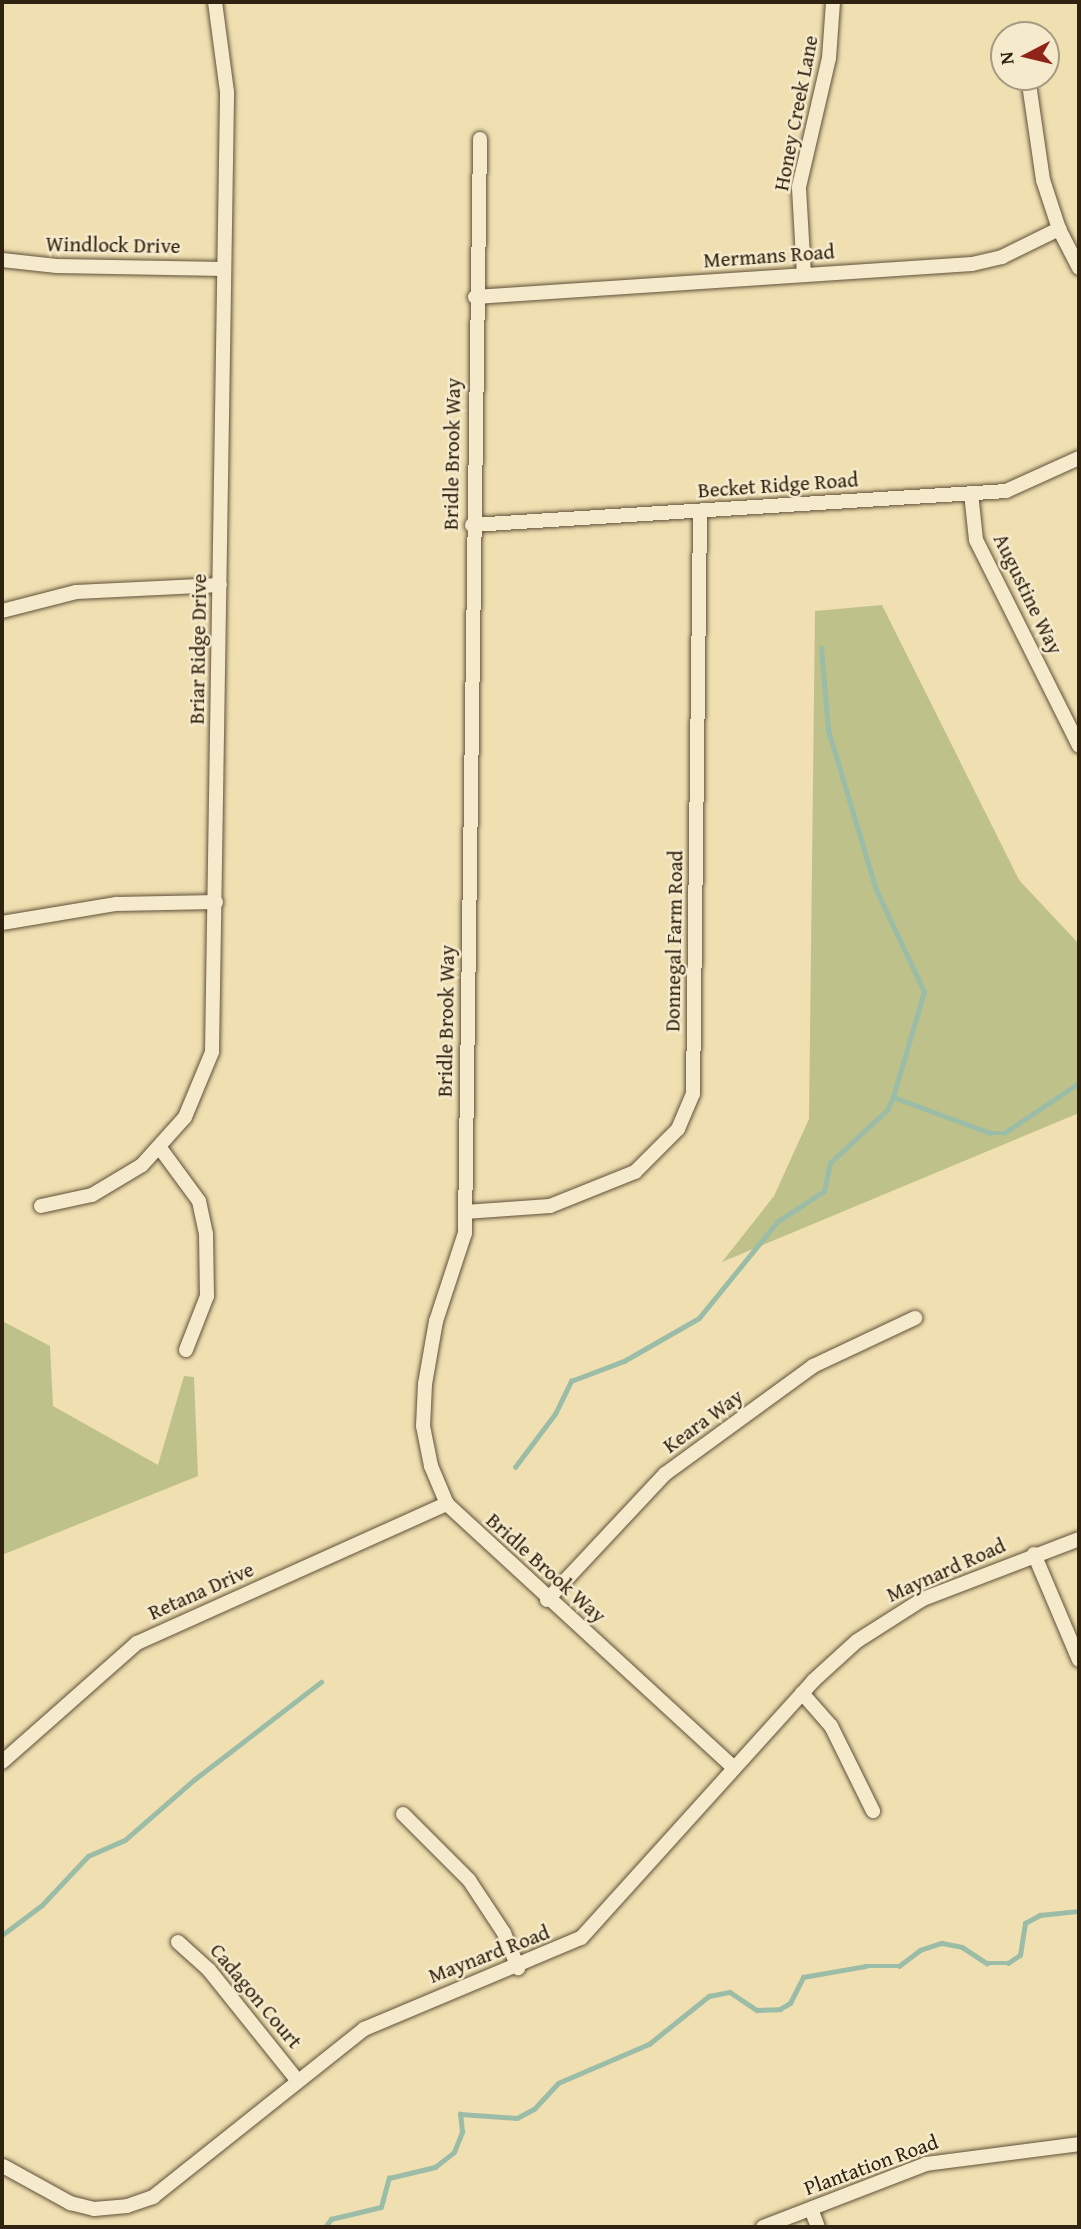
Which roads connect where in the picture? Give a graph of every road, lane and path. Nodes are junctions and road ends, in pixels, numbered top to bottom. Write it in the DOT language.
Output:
graph roads {
  1 [pos="215,2"];
  2 [pos="833,2"];
  3 [pos="1030,91"];
  4 [pos="480,139"];
  5 [pos="1059,229"];
  6 [pos="2,260"];
  7 [pos="1079,268"];
  8 [pos="224,269"];
  9 [pos="804,275"];
  10 [pos="475,297"];
  11 [pos="1079,457"];
  12 [pos="971,493"];
  13 [pos="700,512"];
  14 [pos="472,525"];
  15 [pos="220,585"];
  16 [pos="2,611"];
  17 [pos="1079,746"];
  18 [pos="216,902"];
  19 [pos="2,923"];
  20 [pos="160,1148"];
  21 [pos="41,1206"];
  22 [pos="466,1212"];
  23 [pos="915,1318"];
  24 [pos="186,1350"];
  25 [pos="447,1504"];
  26 [pos="1079,1539"];
  27 [pos="1034,1554"];
  28 [pos="547,1600"];
  29 [pos="1079,1660"];
  30 [pos="803,1693"];
  31 [pos="2,1762"];
  32 [pos="734,1768"];
  33 [pos="873,1811"];
  34 [pos="403,1814"];
  35 [pos="178,1942"];
  36 [pos="518,1968"];
  37 [pos="298,2081"];
  38 [pos="1079,2144"];
  39 [pos="3,2166"];
  40 [pos="811,2209"];
  41 [pos="763,2227"];
  42 [pos="818,2227"];
  1 -- 8 [label="street, Briar Ridge Drive"];
  2 -- 9 [label="street, Honey Creek Lane"];
  3 -- 5 [label="street"];
  4 -- 10 [label="street, Bridle Brook Way"];
  5 -- 7 [label="street"];
  5 -- 9 [label="street, Mermans Road"];
  6 -- 8 [label="street, Windlock Drive"];
  8 -- 15 [label="street, Briar Ridge Drive"];
  9 -- 10 [label="street, Mermans Road"];
  10 -- 14 [label="street, Bridle Brook Way"];
  11 -- 12 [label="street, Becket Ridge Road"];
  12 -- 13 [label="street, Becket Ridge Road"];
  12 -- 17 [label="street, Augustine Way"];
  13 -- 14 [label="street, Becket Ridge Road"];
  13 -- 22 [label="street, Donnegal Farm Road"];
  14 -- 22 [label="street, Bridle Brook Way"];
  15 -- 16 [label="street"];
  15 -- 18 [label="street, Briar Ridge Drive"];
  18 -- 19 [label="street"];
  18 -- 20 [label="street, Briar Ridge Drive"];
  20 -- 21 [label="street, Briar Ridge Drive"];
  20 -- 24 [label="street"];
  22 -- 25 [label="street, Bridle Brook Way"];
  23 -- 28 [label="street, Keara Way"];
  25 -- 28 [label="street, Bridle Brook Way"];
  25 -- 31 [label="street, Retana Drive"];
  26 -- 27 [label="street, Maynard Road"];
  27 -- 29 [label="street"];
  27 -- 30 [label="street, Maynard Road"];
  28 -- 32 [label="street, Bridle Brook Way"];
  30 -- 32 [label="street, Maynard Road"];
  30 -- 33 [label="street"];
  32 -- 36 [label="street, Maynard Road"];
  34 -- 36 [label="street"];
  35 -- 37 [label="street, Cadagon Court"];
  36 -- 37 [label="street, Maynard Road"];
  37 -- 39 [label="street, Maynard Road"];
  38 -- 40 [label="street, Plantation Road"];
  40 -- 41 [label="street, Plantation Road"];
  40 -- 42 [label="street"];
}
